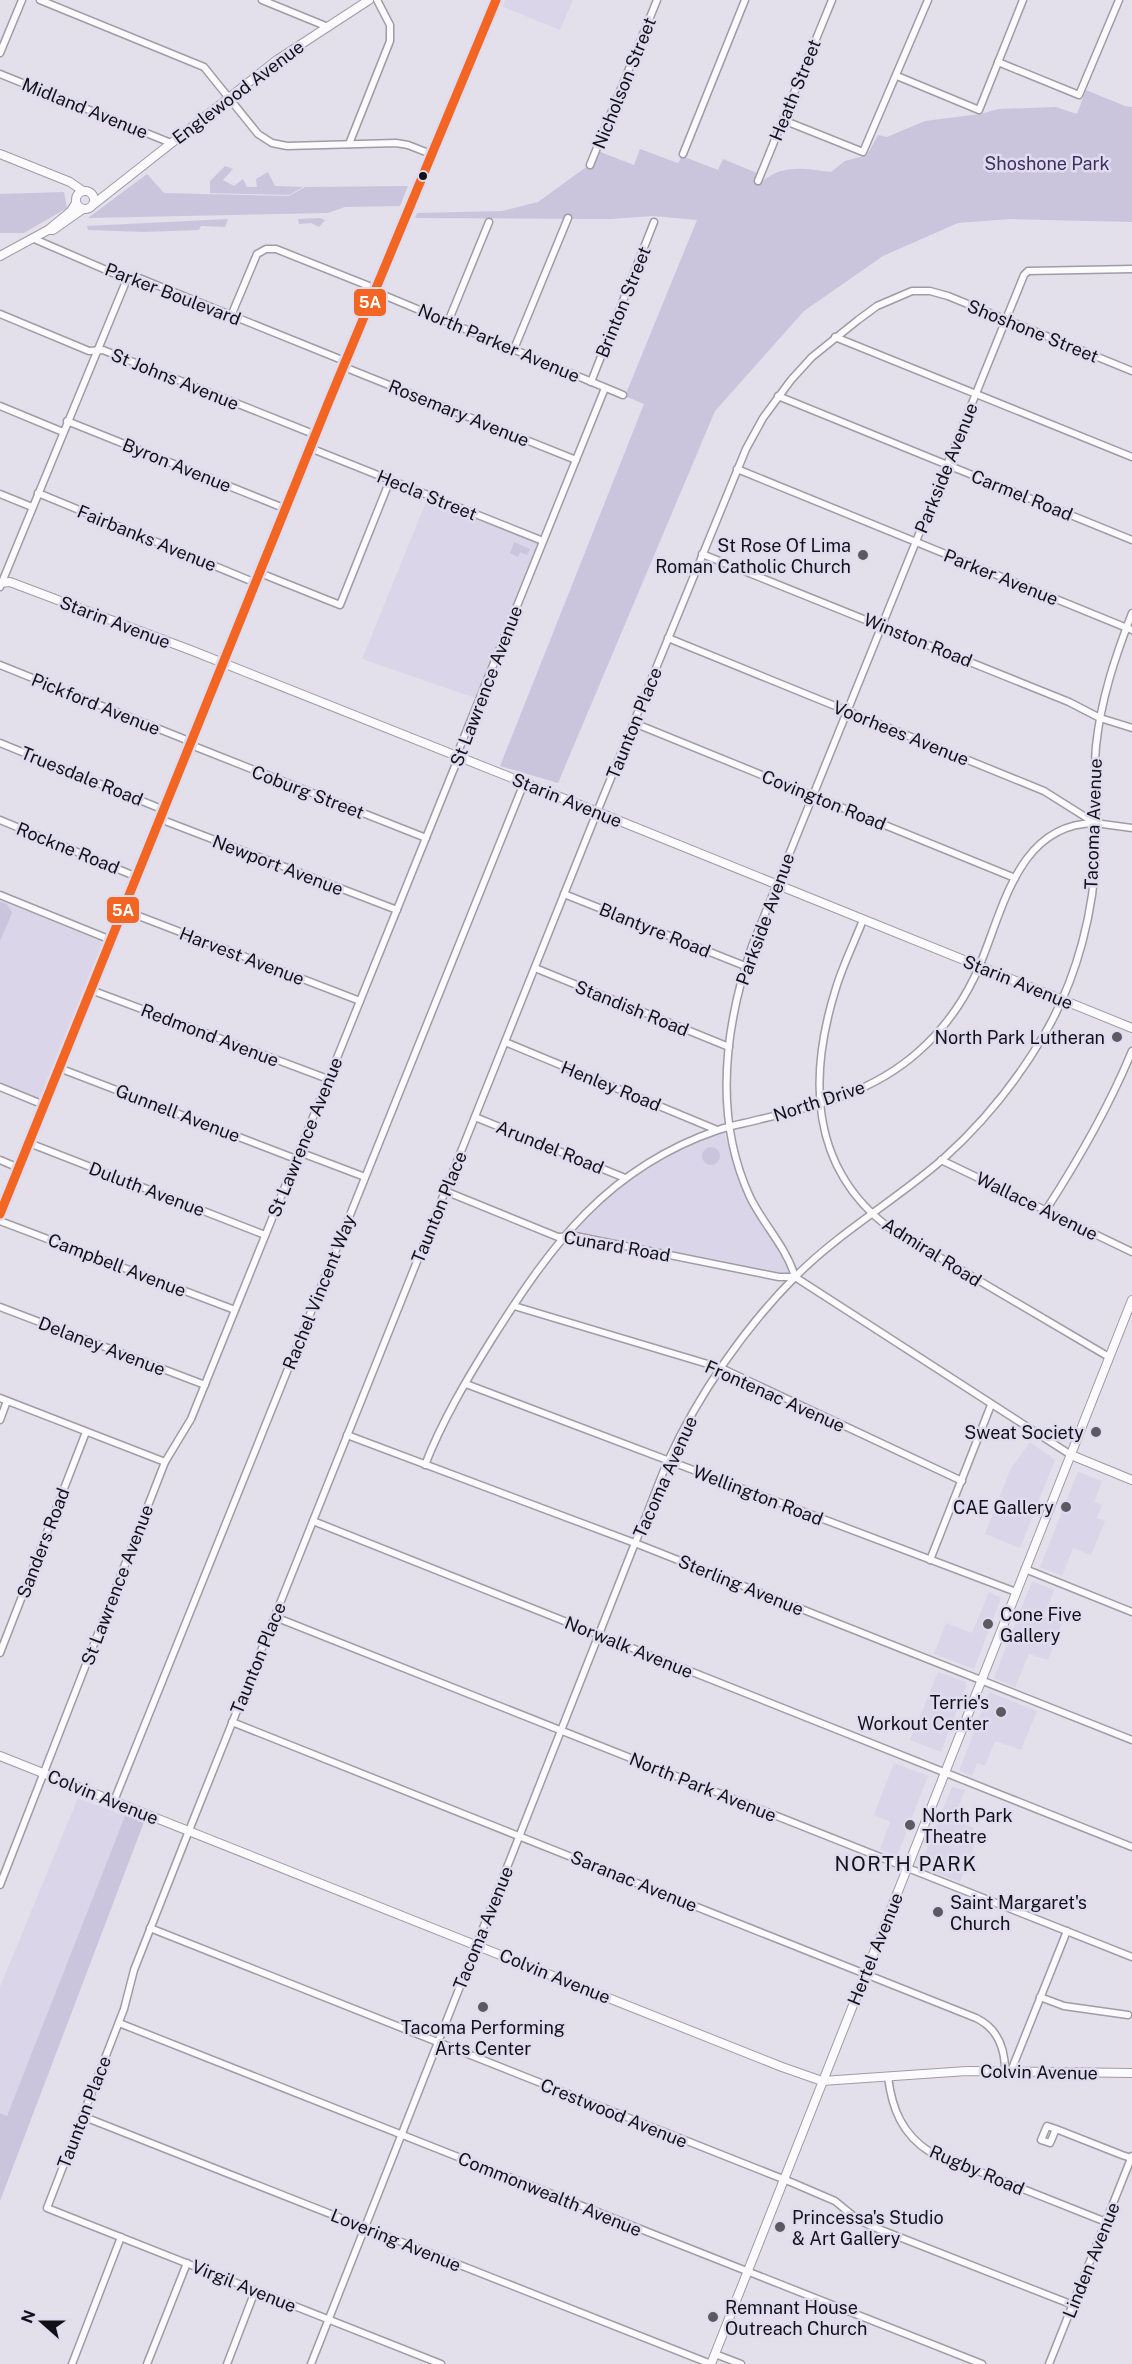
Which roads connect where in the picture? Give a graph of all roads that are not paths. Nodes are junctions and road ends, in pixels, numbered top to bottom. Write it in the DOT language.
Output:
graph roads {
  1 [pos="22,0"];
  2 [pos="40,0"];
  3 [pos="262,0"];
  4 [pos="369,0"];
  5 [pos="377,0"];
  6 [pos="495,0"];
  7 [pos="657,0"];
  8 [pos="745,0"];
  9 [pos="832,0"];
  10 [pos="928,0"];
  11 [pos="1023,0"];
  12 [pos="1119,0"];
  13 [pos="328,27"];
  14 [pos="0,53"];
  15 [pos="998,62"];
  16 [pos="0,74"];
  17 [pos="897,76"];
  18 [pos="229,98"];
  19 [pos="783,120"];
  20 [pos="171,143"];
  21 [pos="349,144"];
  22 [pos="431,154"];
  23 [pos="683,154"];
  24 [pos="1,155"];
  25 [pos="591,165"];
  26 [pos="64,181"];
  27 [pos="758,181"];
  28 [pos="111,189"];
  29 [pos="86,191"];
  30 [pos="78,204"];
  31 [pos="94,204"];
  32 [pos="568,218"];
  33 [pos="489,222"];
  34 [pos="654,222"];
  35 [pos="32,238"];
  36 [pos="0,256"];
  37 [pos="1132,269"];
  38 [pos="128,279"];
  39 [pos="375,290"];
  40 [pos="934,292"];
  41 [pos="0,314"];
  42 [pos="231,316"];
  43 [pos="1006,320"];
  44 [pos="448,322"];
  45 [pos="835,337"];
  46 [pos="514,349"];
  47 [pos="97,351"];
  48 [pos="344,364"];
  49 [pos="1132,371"];
  50 [pos="591,382"];
  51 [pos="605,387"];
  52 [pos="976,394"];
  53 [pos="623,395"];
  54 [pos="778,396"];
  55 [pos="0,406"];
  56 [pos="67,421"];
  57 [pos="63,432"];
  58 [pos="316,435"];
  59 [pos="310,448"];
  60 [pos="1132,457"];
  61 [pos="576,460"];
  62 [pos="947,465"];
  63 [pos="737,470"];
  64 [pos="390,480"];
  65 [pos="0,494"];
  66 [pos="38,494"];
  67 [pos="32,507"];
  68 [pos="286,508"];
  69 [pos="1132,540"];
  70 [pos="543,541"];
  71 [pos="916,543"];
  72 [pos="702,554"];
  73 [pos="260,573"];
  74 [pos="256,583"];
  75 [pos="1,584"];
  76 [pos="1132,613"];
  77 [pos="882,626"];
  78 [pos="1129,629"];
  79 [pos="668,638"];
  80 [pos="223,663"];
  81 [pos="0,665"];
  82 [pos="847,711"];
  83 [pos="1100,718"];
  84 [pos="634,723"];
  85 [pos="1132,728"];
  86 [pos="0,743"];
  87 [pos="190,744"];
  88 [pos="458,757"];
  89 [pos="524,783"];
  90 [pos="813,796"];
  91 [pos="164,810"];
  92 [pos="597,812"];
  93 [pos="160,819"];
  94 [pos="0,820"];
  95 [pos="1095,823"];
  96 [pos="1132,828"];
  97 [pos="426,838"];
  98 [pos="137,877"];
  99 [pos="1014,878"];
  100 [pos="776,885"];
  101 [pos="564,894"];
  102 [pos="0,895"];
  103 [pos="123,910"];
  104 [pos="397,910"];
  105 [pos="863,920"];
  106 [pos="111,940"];
  107 [pos="745,966"];
  108 [pos="979,966"];
  109 [pos="535,968"];
  110 [pos="91,990"];
  111 [pos="1061,1000"];
  112 [pos="360,1001"];
  113 [pos="1132,1028"];
  114 [pos="505,1042"];
  115 [pos="729,1047"];
  116 [pos="1132,1051"];
  117 [pos="59,1068"];
  118 [pos="328,1079"];
  119 [pos="0,1087"];
  120 [pos="820,1104"];
  121 [pos="44,1105"];
  122 [pos="475,1117"];
  123 [pos="729,1126"];
  124 [pos="717,1130"];
  125 [pos="28,1143"];
  126 [pos="298,1155"];
  127 [pos="0,1160"];
  128 [pos="941,1160"];
  129 [pos="18,1168"];
  130 [pos="365,1177"];
  131 [pos="625,1178"];
  132 [pos="445,1191"];
  133 [pos="1046,1210"];
  134 [pos="871,1213"];
  135 [pos="0,1214"];
  136 [pos="0,1221"];
  137 [pos="265,1235"];
  138 [pos="563,1237"];
  139 [pos="1132,1252"];
  140 [pos="795,1276"];
  141 [pos="1132,1300"];
  142 [pos="514,1306"];
  143 [pos="0,1307"];
  144 [pos="235,1310"];
  145 [pos="1110,1357"];
  146 [pos="721,1368"];
  147 [pos="466,1384"];
  148 [pos="205,1385"];
  149 [pos="0,1398"];
  150 [pos="7,1401"];
  151 [pos="991,1405"];
  152 [pos="0,1420"];
  153 [pos="86,1432"];
  154 [pos="347,1435"];
  155 [pos="1071,1455"];
  156 [pos="668,1461"];
  157 [pos="165,1462"];
  158 [pos="425,1465"];
  159 [pos="1132,1480"];
  160 [pos="962,1481"];
  161 [pos="313,1521"];
  162 [pos="635,1543"];
  163 [pos="930,1560"];
  164 [pos="1025,1569"];
  165 [pos="1016,1592"];
  166 [pos="1132,1612"];
  167 [pos="274,1617"];
  168 [pos="599,1635"];
  169 [pos="0,1653"];
  170 [pos="982,1680"];
  171 [pos="232,1722"];
  172 [pos="561,1730"];
  173 [pos="1132,1740"];
  174 [pos="0,1756"];
  175 [pos="44,1773"];
  176 [pos="945,1773"];
  177 [pos="114,1801"];
  178 [pos="189,1831"];
  179 [pos="519,1836"];
  180 [pos="1132,1847"];
  181 [pos="907,1868"];
  182 [pos="0,1885"];
  183 [pos="150,1928"];
  184 [pos="1066,1931"];
  185 [pos="476,1945"];
  186 [pos="1132,1957"];
  187 [pos="866,1973"];
  188 [pos="1040,1997"];
  189 [pos="1128,2015"];
  190 [pos="119,2023"];
  191 [pos="437,2042"];
  192 [pos="1008,2071"];
  193 [pos="1132,2073"];
  194 [pos="888,2077"];
  195 [pos="822,2080"];
  196 [pos="82,2116"];
  197 [pos="1056,2129"];
  198 [pos="401,2135"];
  199 [pos="1132,2157"];
  200 [pos="783,2179"];
  201 [pos="47,2208"];
  202 [pos="1106,2222"];
  203 [pos="365,2228"];
  204 [pos="121,2237"];
  205 [pos="187,2263"];
  206 [pos="746,2272"];
  207 [pos="255,2291"];
  208 [pos="1073,2305"];
  209 [pos="328,2320"];
  210 [pos="715,2354"];
  211 [pos="72,2364"];
  212 [pos="147,2364"];
  213 [pos="227,2364"];
  214 [pos="310,2364"];
  215 [pos="441,2364"];
  216 [pos="711,2364"];
  217 [pos="741,2364"];
  218 [pos="982,2364"];
  219 [pos="1049,2364"];
  1 -- 14 [label="street"];
  2 -- 18 [label="street"];
  3 -- 13 [label="street"];
  4 -- 13 [label="street, Englewood Avenue"];
  5 -- 21 [label="street"];
  6 -- 22 [label="main road"];
  7 -- 25 [label="street, Nicholson Street"];
  8 -- 23 [label="street"];
  9 -- 19 [label="street, Heath Street"];
  10 -- 17 [label="street"];
  11 -- 15 [label="street"];
  12 -- 15 [label="street"];
  13 -- 18 [label="street, Englewood Avenue"];
  15 -- 17 [label="street"];
  16 -- 20 [label="street, Midland Avenue"];
  17 -- 19 [label="street"];
  18 -- 20 [label="street, Englewood Avenue"];
  18 -- 21 [label="street"];
  19 -- 27 [label="street, Heath Street"];
  20 -- 28 [label="street, Englewood Avenue"];
  21 -- 22 [label="street"];
  22 -- 39 [label="main road"];
  24 -- 26 [label="street"];
  26 -- 29 [label="street"];
  26 -- 30 [label="street"];
  28 -- 29 [label="street"];
  28 -- 31 [label="street, Englewood Avenue"];
  29 -- 30 [label="street, Englewood Avenue"];
  29 -- 31 [label="street"];
  30 -- 31 [label="street, Englewood Avenue"];
  30 -- 35 [label="street, Englewood Avenue"];
  32 -- 46 [label="street"];
  33 -- 44 [label="street"];
  34 -- 50 [label="street, Brinton Street"];
  35 -- 36 [label="street, Englewood Avenue"];
  35 -- 38 [label="street, Parker Boulevard"];
  37 -- 43 [label="street, Parkside Avenue"];
  38 -- 42 [label="street, Parker Boulevard"];
  38 -- 47 [label="street"];
  39 -- 42 [label="street, North Parker Avenue"];
  39 -- 44 [label="street, North Parker Avenue"];
  39 -- 48 [label="main road"];
  40 -- 43 [label="street, Shoshone Street"];
  40 -- 45 [label="street, Taunton Place"];
  41 -- 47 [label="street, St Johns Avenue"];
  42 -- 48 [label="street, Parker Boulevard"];
  43 -- 49 [label="street, Shoshone Street"];
  43 -- 52 [label="street, Parkside Avenue"];
  44 -- 46 [label="street, North Parker Avenue"];
  45 -- 52 [label="street"];
  45 -- 54 [label="street, Taunton Place"];
  46 -- 50 [label="street, North Parker Avenue"];
  47 -- 56 [label="street"];
  47 -- 58 [label="street, St Johns Avenue"];
  48 -- 58 [label="main road"];
  48 -- 61 [label="street, Rosemary Avenue"];
  50 -- 51 [label="street, North Parker Avenue"];
  51 -- 53 [label="street, North Parker Avenue"];
  51 -- 61 [label="street, St Lawrence Avenue"];
  52 -- 60 [label="street"];
  52 -- 62 [label="street, Parkside Avenue"];
  54 -- 62 [label="street, Carmel Road"];
  54 -- 63 [label="street, Taunton Place"];
  55 -- 57 [label="street"];
  56 -- 57 [label="street"];
  56 -- 68 [label="street, Byron Avenue"];
  57 -- 66 [label="street"];
  58 -- 59 [label="main road"];
  59 -- 64 [label="street, Hecla Street"];
  59 -- 68 [label="main road"];
  61 -- 70 [label="street, St Lawrence Avenue"];
  62 -- 69 [label="street, Carmel Road"];
  62 -- 71 [label="street, Parkside Avenue"];
  63 -- 71 [label="street, Parker Avenue"];
  63 -- 72 [label="street, Taunton Place"];
  64 -- 70 [label="street, Hecla Street"];
  64 -- 73 [label="street"];
  65 -- 67 [label="street"];
  66 -- 67 [label="street"];
  66 -- 74 [label="street, Fairbanks Avenue"];
  67 -- 75 [label="street"];
  68 -- 73 [label="main road"];
  70 -- 88 [label="street, St Lawrence Avenue"];
  71 -- 77 [label="street, Parkside Avenue"];
  71 -- 78 [label="street, Parker Avenue"];
  72 -- 77 [label="street, Winston Road"];
  72 -- 79 [label="street, Taunton Place"];
  73 -- 74 [label="main road"];
  74 -- 80 [label="main road"];
  75 -- 80 [label="street, Starin Avenue"];
  76 -- 78 [label="street, Tacoma Avenue"];
  77 -- 82 [label="street, Parkside Avenue"];
  77 -- 83 [label="street, Winston Road"];
  78 -- 83 [label="street, Tacoma Avenue"];
  79 -- 82 [label="street, Voorhees Avenue"];
  79 -- 84 [label="street, Taunton Place"];
  80 -- 87 [label="main road"];
  80 -- 88 [label="street, Starin Avenue"];
  81 -- 87 [label="street, Pickford Avenue"];
  82 -- 90 [label="street, Parkside Avenue"];
  82 -- 95 [label="street, Voorhees Avenue"];
  83 -- 85 [label="street, Winston Road"];
  83 -- 95 [label="street, Tacoma Avenue"];
  84 -- 90 [label="street, Covington Road"];
  84 -- 92 [label="street, Taunton Place"];
  86 -- 91 [label="street, Truesdale Road"];
  87 -- 91 [label="main road"];
  87 -- 97 [label="street, Coburg Street"];
  88 -- 89 [label="street, Starin Avenue"];
  88 -- 97 [label="street, St Lawrence Avenue"];
  89 -- 92 [label="street, Starin Avenue"];
  89 -- 130 [label="street, Rachel Vincent Way"];
  90 -- 99 [label="street, Covington Road"];
  90 -- 100 [label="street, Parkside Avenue"];
  91 -- 93 [label="main road"];
  92 -- 100 [label="street, Starin Avenue"];
  92 -- 101 [label="street, Taunton Place"];
  93 -- 98 [label="main road"];
  93 -- 104 [label="street, Newport Avenue"];
  94 -- 98 [label="street, Rockne Road"];
  95 -- 96 [label="street, Voorhees Avenue"];
  95 -- 99 [label="street, North Drive"];
  95 -- 111 [label="street, Tacoma Avenue"];
  97 -- 104 [label="street, St Lawrence Avenue"];
  98 -- 103 [label="main road"];
  99 -- 108 [label="street, North Drive"];
  100 -- 105 [label="street, Starin Avenue"];
  100 -- 107 [label="street, Parkside Avenue"];
  101 -- 107 [label="street, Blantyre Road"];
  101 -- 109 [label="street, Taunton Place"];
  102 -- 106 [label="street"];
  103 -- 106 [label="main road"];
  103 -- 112 [label="street, Harvest Avenue"];
  104 -- 112 [label="street, St Lawrence Avenue"];
  105 -- 108 [label="street, Starin Avenue"];
  105 -- 120 [label="street, Admiral Road"];
  106 -- 110 [label="main road"];
  107 -- 115 [label="street, Parkside Avenue"];
  108 -- 111 [label="street, Starin Avenue"];
  108 -- 120 [label="street, North Drive"];
  109 -- 114 [label="street, Taunton Place"];
  109 -- 115 [label="street, Standish Road"];
  110 -- 117 [label="main road"];
  110 -- 118 [label="street, Redmond Avenue"];
  111 -- 113 [label="street, Starin Avenue"];
  111 -- 128 [label="street, Tacoma Avenue"];
  112 -- 118 [label="street, St Lawrence Avenue"];
  114 -- 122 [label="street, Taunton Place"];
  114 -- 124 [label="street, Henley Road"];
  115 -- 123 [label="street, Parkside Avenue"];
  116 -- 133 [label="street"];
  117 -- 121 [label="main road"];
  117 -- 126 [label="street, Gunnell Avenue"];
  118 -- 126 [label="street, St Lawrence Avenue"];
  119 -- 121 [label="street"];
  120 -- 123 [label="street, North Drive"];
  120 -- 134 [label="street, Admiral Road"];
  121 -- 125 [label="main road"];
  122 -- 131 [label="street, Arundel Road"];
  122 -- 132 [label="street, Taunton Place"];
  123 -- 124 [label="street, North Drive"];
  123 -- 140 [label="street, Parkside Avenue"];
  124 -- 131 [label="street"];
  125 -- 129 [label="main road"];
  125 -- 137 [label="street, Duluth Avenue"];
  126 -- 130 [label="street, Gunnell Avenue"];
  126 -- 137 [label="street, St Lawrence Avenue"];
  127 -- 129 [label="street"];
  128 -- 133 [label="street, Wallace Avenue"];
  128 -- 134 [label="street, Tacoma Avenue"];
  129 -- 135 [label="main road"];
  130 -- 177 [label="street, Rachel Vincent Way"];
  131 -- 138 [label="street"];
  132 -- 138 [label="street, Cunard Road"];
  132 -- 154 [label="street, Taunton Place"];
  133 -- 139 [label="street, Wallace Avenue"];
  134 -- 140 [label="street, Tacoma Avenue"];
  134 -- 145 [label="street, Admiral Road"];
  136 -- 144 [label="street, Campbell Avenue"];
  137 -- 144 [label="street, St Lawrence Avenue"];
  138 -- 140 [label="street, Cunard Road"];
  138 -- 142 [label="street"];
  140 -- 146 [label="street, Tacoma Avenue"];
  140 -- 151 [label="street"];
  141 -- 145 [label="street, Hertel Avenue"];
  142 -- 146 [label="street, Frontenac Avenue"];
  142 -- 147 [label="street"];
  143 -- 148 [label="street, Delaney Avenue"];
  144 -- 148 [label="street, St Lawrence Avenue"];
  145 -- 155 [label="street, Hertel Avenue"];
  146 -- 156 [label="street, Tacoma Avenue"];
  146 -- 160 [label="street, Frontenac Avenue"];
  147 -- 156 [label="street, Wellington Road"];
  147 -- 158 [label="street"];
  148 -- 157 [label="street, St Lawrence Avenue"];
  149 -- 150 [label="street"];
  150 -- 152 [label="street"];
  150 -- 153 [label="street"];
  151 -- 155 [label="street"];
  151 -- 160 [label="street"];
  153 -- 157 [label="street"];
  153 -- 169 [label="street, Sanders Road"];
  154 -- 158 [label="street, Sterling Avenue"];
  154 -- 161 [label="street, Taunton Place"];
  155 -- 159 [label="street"];
  155 -- 164 [label="street, Hertel Avenue"];
  156 -- 162 [label="street, Tacoma Avenue"];
  156 -- 163 [label="street, Wellington Road"];
  157 -- 175 [label="street, St Lawrence Avenue"];
  158 -- 162 [label="street, Sterling Avenue"];
  160 -- 163 [label="street"];
  161 -- 167 [label="street, Taunton Place"];
  161 -- 168 [label="street, Norwalk Avenue"];
  162 -- 168 [label="street, Tacoma Avenue"];
  162 -- 170 [label="street, Sterling Avenue"];
  163 -- 165 [label="street, Wellington Road"];
  164 -- 165 [label="street, Hertel Avenue"];
  164 -- 166 [label="street"];
  165 -- 170 [label="street, Hertel Avenue"];
  167 -- 171 [label="street, Taunton Place"];
  167 -- 172 [label="street, North Park Avenue"];
  168 -- 172 [label="street, Tacoma Avenue"];
  168 -- 176 [label="street, Norwalk Avenue"];
  170 -- 173 [label="street, Sterling Avenue"];
  170 -- 176 [label="street, Hertel Avenue"];
  171 -- 178 [label="street, Taunton Place"];
  171 -- 179 [label="street, Saranac Avenue"];
  172 -- 179 [label="street, Tacoma Avenue"];
  172 -- 181 [label="street, North Park Avenue"];
  174 -- 175 [label="street, Colvin Avenue"];
  175 -- 177 [label="street, Colvin Avenue"];
  175 -- 182 [label="street, St Lawrence Avenue"];
  176 -- 180 [label="street"];
  176 -- 181 [label="street, Hertel Avenue"];
  177 -- 178 [label="street, Colvin Avenue"];
  178 -- 183 [label="street, Taunton Place"];
  178 -- 185 [label="street, Colvin Avenue"];
  179 -- 185 [label="street, Tacoma Avenue"];
  179 -- 187 [label="street, Saranac Avenue"];
  181 -- 184 [label="street, North Park Avenue"];
  181 -- 187 [label="street, Hertel Avenue"];
  183 -- 190 [label="street, Taunton Place"];
  183 -- 191 [label="street, Crestwood Avenue"];
  184 -- 186 [label="street, North Park Avenue"];
  184 -- 188 [label="street"];
  185 -- 191 [label="street, Tacoma Avenue"];
  185 -- 195 [label="street, Colvin Avenue"];
  187 -- 192 [label="street, Saranac Avenue"];
  187 -- 195 [label="street, Hertel Avenue"];
  188 -- 189 [label="street"];
  188 -- 192 [label="street"];
  190 -- 196 [label="street, Taunton Place"];
  190 -- 198 [label="street, Commonwealth Avenue"];
  191 -- 198 [label="street, Tacoma Avenue"];
  191 -- 200 [label="street, Crestwood Avenue"];
  192 -- 193 [label="street, Colvin Avenue"];
  192 -- 194 [label="street, Colvin Avenue"];
  194 -- 195 [label="street, Colvin Avenue"];
  194 -- 202 [label="street, Rugby Road"];
  195 -- 200 [label="street, Hertel Avenue"];
  196 -- 201 [label="street, Taunton Place"];
  196 -- 203 [label="street, Lovering Avenue"];
  197 -- 199 [label="street"];
  198 -- 203 [label="street, Tacoma Avenue"];
  198 -- 206 [label="street, Commonwealth Avenue"];
  199 -- 202 [label="street, Linden Avenue"];
  200 -- 206 [label="street, Hertel Avenue"];
  200 -- 208 [label="street, Crestwood Avenue"];
  201 -- 204 [label="street, Virgil Avenue"];
  202 -- 208 [label="street, Linden Avenue"];
  203 -- 209 [label="street, Tacoma Avenue"];
  203 -- 216 [label="street, Lovering Avenue"];
  204 -- 205 [label="street, Virgil Avenue"];
  204 -- 211 [label="street"];
  205 -- 207 [label="street, Virgil Avenue"];
  205 -- 212 [label="street"];
  206 -- 210 [label="street, Hertel Avenue"];
  206 -- 218 [label="street, Commonwealth Avenue"];
  207 -- 209 [label="street, Virgil Avenue"];
  207 -- 213 [label="street"];
  208 -- 219 [label="street, Linden Avenue"];
  209 -- 214 [label="street, Tacoma Avenue"];
  209 -- 215 [label="street, Virgil Avenue"];
  210 -- 216 [label="street, Hertel Avenue"];
  210 -- 217 [label="street"];
}
